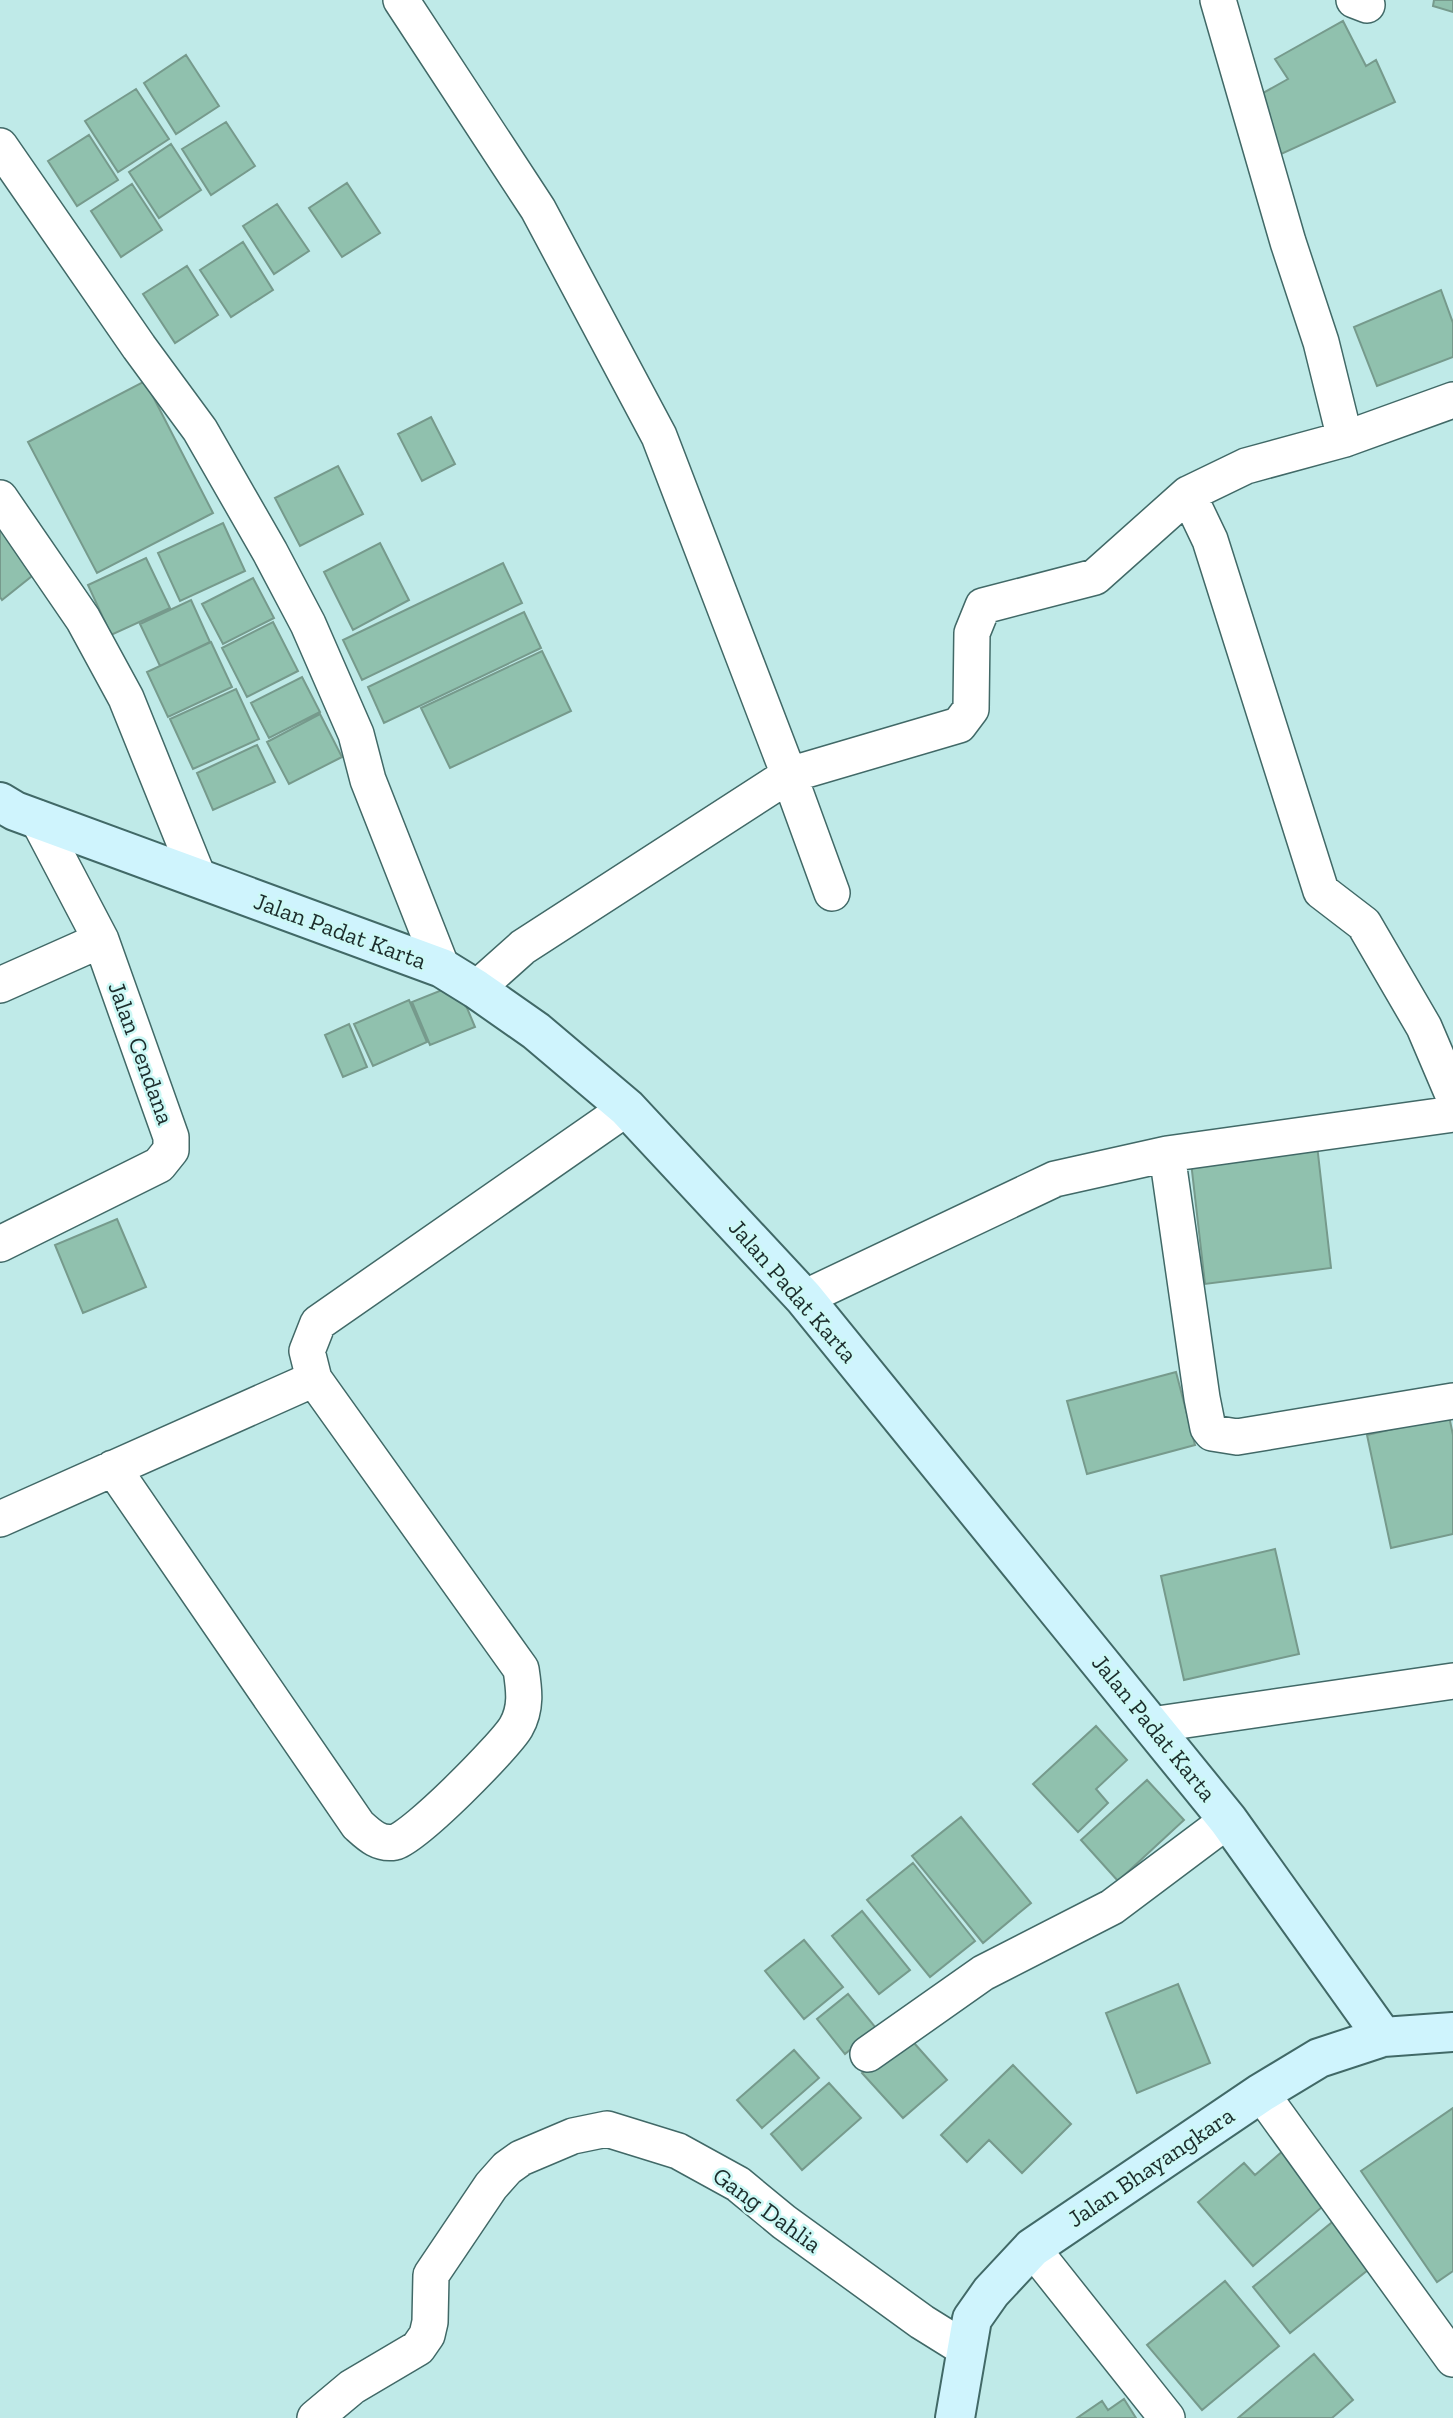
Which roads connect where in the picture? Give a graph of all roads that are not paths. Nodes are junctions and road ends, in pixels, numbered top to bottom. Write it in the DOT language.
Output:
graph roads {
  1 [pos="401,0"];
  2 [pos="1219,0"];
  3 [pos="0,146"];
  4 [pos="1453,400"];
  5 [pos="1345,439"];
  6 [pos="1188,494"];
  7 [pos="0,498"];
  8 [pos="789,775"];
  9 [pos="0,802"];
  10 [pos="37,818"];
  11 [pos="199,878"];
  12 [pos="832,894"];
  13 [pos="101,940"];
  14 [pos="442,968"];
  15 [pos="0,985"];
  16 [pos="476,989"];
  17 [pos="1453,1095"];
  18 [pos="627,1108"];
  19 [pos="1453,1114"];
  20 [pos="1167,1154"];
  21 [pos="0,1244"];
  22 [pos="804,1298"];
  23 [pos="314,1379"];
  24 [pos="1453,1401"];
  25 [pos="113,1468"];
  26 [pos="0,1519"];
  27 [pos="1453,1681"];
  28 [pos="1151,1725"];
  29 [pos="1228,1820"];
  30 [pos="1453,2032"];
  31 [pos="1383,2037"];
  32 [pos="868,2054"];
  33 [pos="1261,2093"];
  34 [pos="1032,2248"];
  35 [pos="967,2350"];
  36 [pos="1453,2359"];
  37 [pos="315,2418"];
  38 [pos="955,2418"];
  39 [pos="1167,2418"];
  1 -- 8 [label="street"];
  2 -- 5 [label="street"];
  3 -- 14 [label="street"];
  4 -- 5 [label="street"];
  5 -- 6 [label="street"];
  6 -- 8 [label="street"];
  6 -- 17 [label="street"];
  7 -- 11 [label="street"];
  8 -- 12 [label="street"];
  8 -- 16 [label="street"];
  9 -- 10 [label="street, Jalan Padat Karta"];
  10 -- 11 [label="street, Jalan Padat Karta"];
  10 -- 13 [label="street, Jalan Cendana"];
  11 -- 14 [label="street, Jalan Padat Karta"];
  13 -- 15 [label="street"];
  13 -- 21 [label="street, Jalan Cendana"];
  14 -- 16 [label="street, Jalan Padat Karta"];
  16 -- 18 [label="street, Jalan Padat Karta"];
  18 -- 22 [label="street, Jalan Padat Karta"];
  18 -- 23 [label="street"];
  19 -- 20 [label="street"];
  20 -- 22 [label="street"];
  20 -- 24 [label="street"];
  22 -- 28 [label="street, Jalan Padat Karta"];
  23 -- 25 [label="street"];
  23 -- 25 [label="street"];
  25 -- 26 [label="street"];
  27 -- 28 [label="street"];
  28 -- 29 [label="street, Jalan Padat Karta"];
  29 -- 31 [label="street, Jalan Padat Karta"];
  29 -- 32 [label="street"];
  30 -- 31 [label="street, Jalan Bhayangkara"];
  31 -- 33 [label="street, Jalan Bhayangkara"];
  33 -- 34 [label="street, Jalan Bhayangkara"];
  33 -- 36 [label="street"];
  34 -- 35 [label="street, Jalan Bhayangkara"];
  34 -- 39 [label="street"];
  35 -- 37 [label="street, Gang Dahlia"];
  35 -- 38 [label="street, Jalan Bhayangkara"];
}
